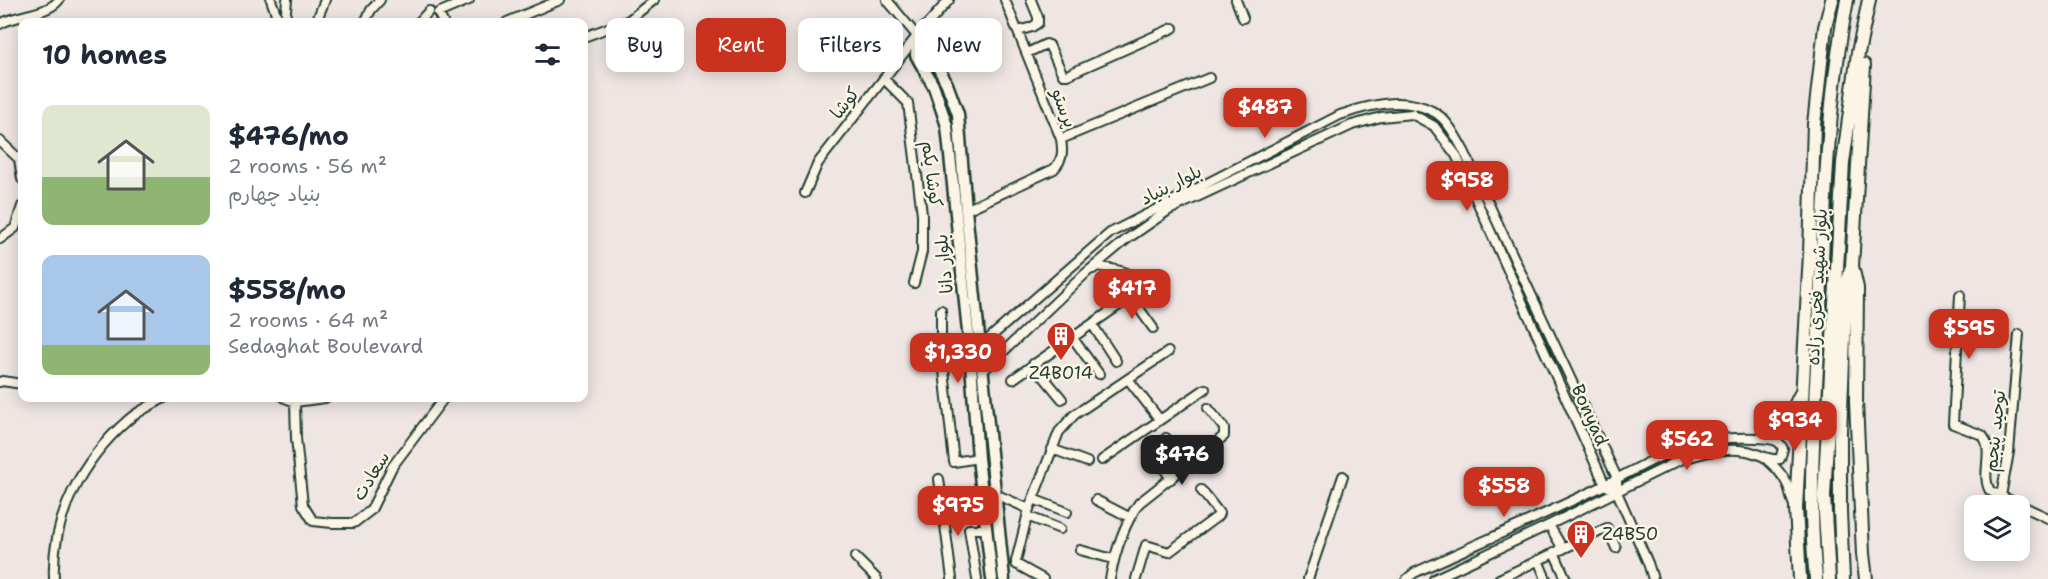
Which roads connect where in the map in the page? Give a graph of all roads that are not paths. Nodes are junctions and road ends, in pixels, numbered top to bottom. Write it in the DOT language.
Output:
graph roads {
  1 [pos="60,0"];
  2 [pos="272,0"];
  3 [pos="287,0"];
  4 [pos="325,0"];
  5 [pos="380,0"];
  6 [pos="470,0"];
  7 [pos="560,0"];
  8 [pos="654,0"];
  9 [pos="887,0"];
  10 [pos="949,0"];
  11 [pos="1005,0"];
  12 [pos="1031,0"];
  13 [pos="1236,0"];
  14 [pos="1832,0"];
  15 [pos="1847,0"];
  16 [pos="1869,0"];
  17 [pos="429,10"];
  18 [pos="1866,17"];
  19 [pos="18,18"];
  20 [pos="18,18"];
  21 [pos="278,18"];
  22 [pos="285,18"];
  23 [pos="318,18"];
  24 [pos="368,18"];
  25 [pos="422,18"];
  26 [pos="441,18"];
  27 [pos="517,18"];
  28 [pos="933,18"];
  29 [pos="1243,18"];
  30 [pos="0,24"];
  31 [pos="1173,28"];
  32 [pos="1018,31"];
  33 [pos="915,34"];
  34 [pos="588,35"];
  35 [pos="915,39"];
  36 [pos="1026,53"];
  37 [pos="925,72"];
  38 [pos="941,72"];
  39 [pos="1209,78"];
  40 [pos="884,79"];
  41 [pos="1061,139"];
  42 [pos="0,141"];
  43 [pos="18,158"];
  44 [pos="805,193"];
  45 [pos="966,210"];
  46 [pos="18,219"];
  47 [pos="0,239"];
  48 [pos="1502,258"];
  49 [pos="1852,266"];
  50 [pos="1086,273"];
  51 [pos="914,283"];
  52 [pos="1960,295"];
  53 [pos="1131,297"];
  54 [pos="941,310"];
  55 [pos="1092,324"];
  56 [pos="1153,328"];
  57 [pos="2019,334"];
  58 [pos="1072,337"];
  59 [pos="975,349"];
  60 [pos="1168,352"];
  61 [pos="1116,362"];
  62 [pos="1033,364"];
  63 [pos="977,373"];
  64 [pos="1099,374"];
  65 [pos="1013,379"];
  66 [pos="1128,379"];
  67 [pos="0,382"];
  68 [pos="18,383"];
  69 [pos="1205,388"];
  70 [pos="1802,388"];
  71 [pos="1062,399"];
  72 [pos="158,402"];
  73 [pos="296,402"];
  74 [pos="441,402"];
  75 [pos="1208,408"];
  76 [pos="1160,420"];
  77 [pos="1166,438"];
  78 [pos="1758,438"];
  79 [pos="1052,449"];
  80 [pos="1152,451"];
  81 [pos="1762,456"];
  82 [pos="978,458"];
  83 [pos="1102,460"];
  84 [pos="1087,462"];
  85 [pos="1188,466"];
  86 [pos="1343,476"];
  87 [pos="1617,478"];
  88 [pos="939,479"];
  89 [pos="1171,479"];
  90 [pos="1605,485"];
  91 [pos="1201,490"];
  92 [pos="1617,492"];
  93 [pos="994,494"];
  94 [pos="1999,495"];
  95 [pos="2001,495"];
  96 [pos="1033,499"];
  97 [pos="1096,500"];
  98 [pos="1796,508"];
  99 [pos="2030,510"];
  100 [pos="1028,512"];
  101 [pos="1067,512"];
  102 [pos="1129,517"];
  103 [pos="2048,518"];
  104 [pos="1550,525"];
  105 [pos="985,529"];
  106 [pos="1060,529"];
  107 [pos="1616,548"];
  108 [pos="1563,549"];
  109 [pos="1080,550"];
  110 [pos="1554,552"];
  111 [pos="855,557"];
  112 [pos="1113,559"];
  113 [pos="1538,560"];
  114 [pos="54,579"];
  115 [pos="877,579"];
  116 [pos="952,579"];
  117 [pos="977,579"];
  118 [pos="992,579"];
  119 [pos="1004,579"];
  120 [pos="1043,579"];
  121 [pos="1110,579"];
  122 [pos="1136,579"];
  123 [pos="1308,579"];
  124 [pos="1407,579"];
  125 [pos="1434,579"];
  126 [pos="1499,579"];
  127 [pos="1546,579"];
  128 [pos="1566,579"];
  129 [pos="1653,579"];
  130 [pos="1800,579"];
  131 [pos="1816,579"];
  132 [pos="1830,579"];
  133 [pos="1844,579"];
  134 [pos="1866,579"];
  1 -- 19 [label="street"];
  2 -- 21 [label="street"];
  3 -- 22 [label="street"];
  4 -- 23 [label="street"];
  5 -- 24 [label="street"];
  6 -- 26 [label="street"];
  7 -- 27 [label="street"];
  8 -- 34 [label="street"];
  9 -- 33 [label="street"];
  10 -- 28 [label="street"];
  11 -- 32 [label="street, پرستو"];
  12 -- 32 [label="street"];
  13 -- 29 [label="street"];
  14 -- 70 [label="main road"];
  15 -- 131 [label="main road"];
  16 -- 18 [label="main road, بلوار شهید فخری زاده"];
  17 -- 25 [label="street"];
  18 -- 49 [label="main road"];
  18 -- 132 [label="main road, بلوار شهید فخری زاده"];
  20 -- 30 [label="street"];
  31 -- 36 [label="street"];
  32 -- 36 [label="street, پرستو"];
  35 -- 40 [label="street, کوشا"];
  36 -- 41 [label="street, پرستو"];
  37 -- 59 [label="street, بلوار دانا"];
  38 -- 45 [label="street"];
  39 -- 41 [label="street"];
  40 -- 44 [label="street, کوشا"];
  40 -- 51 [label="street, کوشا یکم"];
  41 -- 45 [label="street, پرستو"];
  42 -- 43 [label="street"];
  45 -- 59 [label="street"];
  46 -- 47 [label="street"];
  48 -- 50 [label="street, بلوار بنیاد"];
  48 -- 90 [label="street, Bonyad"];
  49 -- 133 [label="main road"];
  49 -- 134 [label="main road"];
  50 -- 53 [label="street"];
  50 -- 63 [label="street, بلوار بنیاد"];
  52 -- 94 [label="street"];
  53 -- 55 [label="street"];
  53 -- 56 [label="street"];
  54 -- 82 [label="street"];
  55 -- 58 [label="street"];
  55 -- 61 [label="street"];
  57 -- 95 [label="street, توحید پنجم"];
  58 -- 62 [label="street"];
  58 -- 64 [label="street"];
  59 -- 63 [label="street, بلوار دانا"];
  59 -- 87 [label="street, بلوار بنیاد"];
  60 -- 66 [label="street"];
  62 -- 65 [label="street"];
  62 -- 71 [label="street"];
  63 -- 82 [label="street, بلوار دانا"];
  63 -- 93 [label="street"];
  66 -- 76 [label="street"];
  66 -- 79 [label="street"];
  67 -- 68 [label="street"];
  69 -- 76 [label="street"];
  70 -- 78 [label="street"];
  70 -- 98 [label="main road"];
  72 -- 114 [label="street"];
  73 -- 74 [label="street, سعادت"];
  75 -- 85 [label="street"];
  76 -- 83 [label="street"];
  77 -- 85 [label="street"];
  78 -- 81 [label="street"];
  78 -- 87 [label="street"];
  79 -- 84 [label="street"];
  79 -- 96 [label="street"];
  80 -- 89 [label="street"];
  81 -- 92 [label="street"];
  81 -- 98 [label="street"];
  82 -- 105 [label="street, بلوار دانا"];
  85 -- 89 [label="street"];
  86 -- 123 [label="street"];
  87 -- 90 [label="street"];
  87 -- 92 [label="street"];
  88 -- 116 [label="street"];
  89 -- 102 [label="street"];
  90 -- 92 [label="street"];
  90 -- 124 [label="street"];
  91 -- 122 [label="street"];
  92 -- 104 [label="street"];
  92 -- 129 [label="street"];
  93 -- 100 [label="street"];
  93 -- 119 [label="street"];
  96 -- 100 [label="street"];
  96 -- 101 [label="street"];
  97 -- 102 [label="street"];
  98 -- 130 [label="main road"];
  99 -- 103 [label="street"];
  100 -- 106 [label="street"];
  100 -- 120 [label="street"];
  102 -- 112 [label="street"];
  104 -- 108 [label="street"];
  104 -- 125 [label="street"];
  105 -- 117 [label="street"];
  105 -- 118 [label="street, بلوار دانا"];
  107 -- 108 [label="street"];
  108 -- 110 [label="street"];
  109 -- 112 [label="street"];
  110 -- 113 [label="street"];
  110 -- 128 [label="street"];
  111 -- 115 [label="street"];
  112 -- 121 [label="street"];
  113 -- 126 [label="street"];
  113 -- 127 [label="street"];
}
